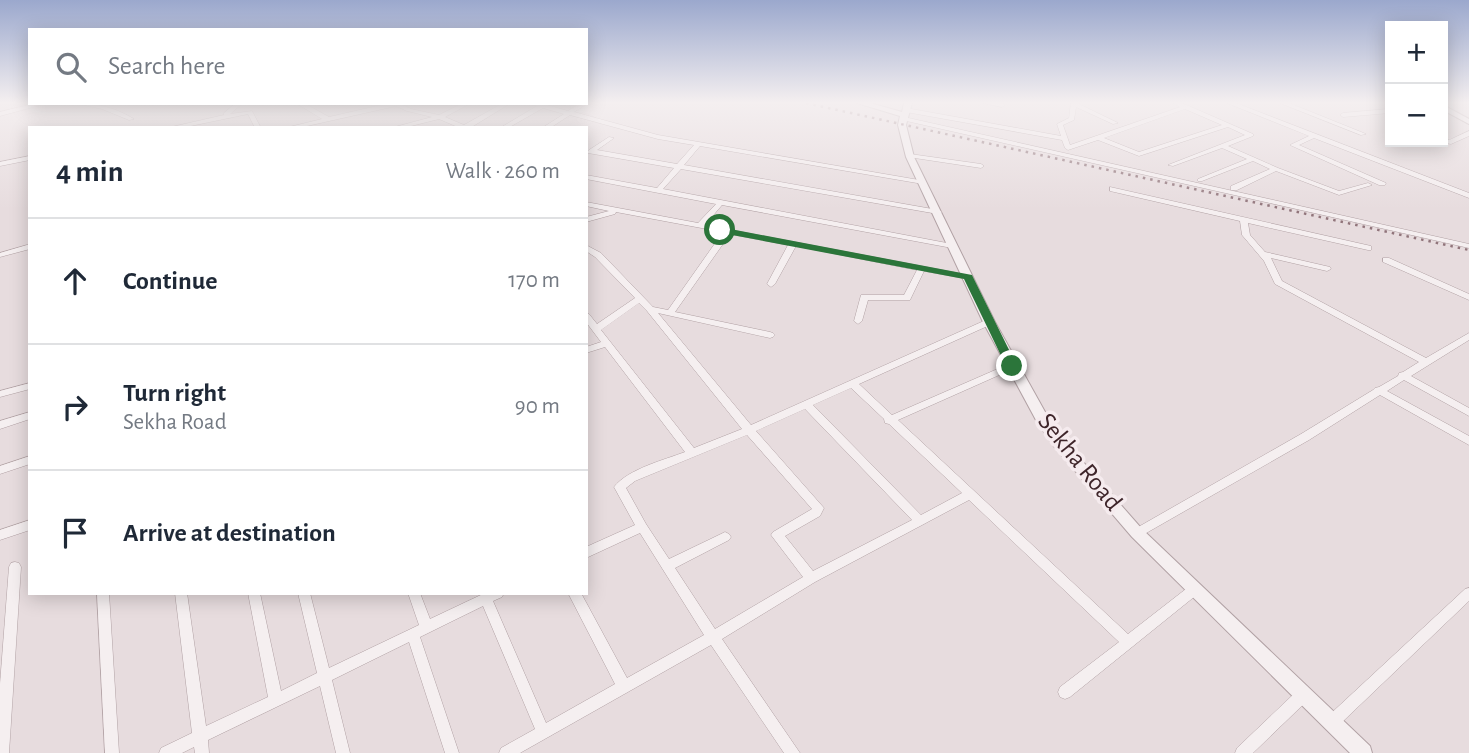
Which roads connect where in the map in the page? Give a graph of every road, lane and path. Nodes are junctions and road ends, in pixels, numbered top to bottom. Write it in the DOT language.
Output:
graph roads {
  1 [pos="611,138"];
  2 [pos="665,138"];
  3 [pos="905,138"];
  4 [pos="1013,138"];
  5 [pos="1060,138"];
  6 [pos="1099,138"];
  7 [pos="1187,138"];
  8 [pos="1243,138"];
  9 [pos="1309,138"];
  10 [pos="1320,138"];
  11 [pos="1065,139"];
  12 [pos="698,144"];
  13 [pos="1223,146"];
  14 [pos="1069,152"];
  15 [pos="589,153"];
  16 [pos="910,156"];
  17 [pos="28,158"];
  18 [pos="1253,159"];
  19 [pos="0,164"];
  20 [pos="1171,165"];
  21 [pos="680,166"];
  22 [pos="981,166"];
  23 [pos="1276,169"];
  24 [pos="588,177"];
  25 [pos="1200,180"];
  26 [pos="923,182"];
  27 [pos="1382,183"];
  28 [pos="1368,185"];
  29 [pos="1234,188"];
  30 [pos="659,190"];
  31 [pos="1113,190"];
  32 [pos="1469,196"];
  33 [pos="720,203"];
  34 [pos="588,204"];
  35 [pos="616,211"];
  36 [pos="938,212"];
  37 [pos="588,219"];
  38 [pos="1244,220"];
  39 [pos="700,226"];
  40 [pos="728,231"];
  41 [pos="793,244"];
  42 [pos="952,246"];
  43 [pos="1469,246"];
  44 [pos="28,248"];
  45 [pos="1368,248"];
  46 [pos="588,249"];
  47 [pos="1262,253"];
  48 [pos="0,255"];
  49 [pos="1385,260"];
  50 [pos="921,269"];
  51 [pos="1327,269"];
  52 [pos="968,277"];
  53 [pos="771,284"];
  54 [pos="1469,297"];
  55 [pos="640,298"];
  56 [pos="650,309"];
  57 [pos="670,313"];
  58 [pos="588,319"];
  59 [pos="858,321"];
  60 [pos="989,322"];
  61 [pos="596,329"];
  62 [pos="770,335"];
  63 [pos="1469,337"];
  64 [pos="607,343"];
  65 [pos="588,349"];
  66 [pos="1426,362"];
  67 [pos="1012,366"];
  68 [pos="1402,375"];
  69 [pos="852,383"];
  70 [pos="28,387"];
  71 [pos="1378,390"];
  72 [pos="0,394"];
  73 [pos="806,404"];
  74 [pos="1469,412"];
  75 [pos="28,416"];
  76 [pos="889,420"];
  77 [pos="0,425"];
  78 [pos="748,430"];
  79 [pos="1466,436"];
  80 [pos="692,453"];
  81 [pos="28,461"];
  82 [pos="0,470"];
  83 [pos="969,495"];
  84 [pos="920,521"];
  85 [pos="28,525"];
  86 [pos="642,527"];
  87 [pos="1138,533"];
  88 [pos="0,535"];
  89 [pos="725,537"];
  90 [pos="588,552"];
  91 [pos="667,566"];
  92 [pos="15,567"];
  93 [pos="811,578"];
  94 [pos="1195,589"];
  95 [pos="1469,593"];
  96 [pos="103,595"];
  97 [pos="181,595"];
  98 [pos="254,595"];
  99 [pos="305,595"];
  100 [pos="415,595"];
  101 [pos="575,595"];
  102 [pos="492,596"];
  103 [pos="427,628"];
  104 [pos="412,635"];
  105 [pos="713,637"];
  106 [pos="1128,642"];
  107 [pos="326,676"];
  108 [pos="624,687"];
  109 [pos="1065,692"];
  110 [pos="1303,695"];
  111 [pos="276,699"];
  112 [pos="1332,722"];
  113 [pos="543,732"];
  114 [pos="201,736"];
  115 [pos="2,753"];
  116 [pos="112,753"];
  117 [pos="166,753"];
  118 [pos="202,753"];
  119 [pos="343,753"];
  120 [pos="452,753"];
  121 [pos="506,753"];
  122 [pos="793,753"];
  123 [pos="1242,753"];
  124 [pos="1363,753"];
  1 -- 15 [label="street"];
  2 -- 12 [label="street"];
  3 -- 16 [label="street, Sekha Road"];
  4 -- 14 [label="street"];
  5 -- 11 [label="street"];
  6 -- 7 [label="street"];
  6 -- 14 [label="street"];
  8 -- 13 [label="street"];
  9 -- 27 [label="street"];
  10 -- 32 [label="street"];
  11 -- 14 [label="street"];
  12 -- 21 [label="street"];
  12 -- 26 [label="street"];
  13 -- 18 [label="street"];
  13 -- 20 [label="street"];
  14 -- 43 [label="street"];
  15 -- 21 [label="street"];
  16 -- 22 [label="street"];
  16 -- 26 [label="street, Sekha Road"];
  17 -- 19 [label="street"];
  18 -- 23 [label="street"];
  18 -- 25 [label="street"];
  21 -- 30 [label="street"];
  21 -- 36 [label="street"];
  23 -- 28 [label="street"];
  23 -- 29 [label="street"];
  24 -- 30 [label="street"];
  26 -- 36 [label="street, Sekha Road"];
  30 -- 33 [label="street"];
  31 -- 38 [label="street"];
  33 -- 39 [label="street"];
  33 -- 42 [label="street"];
  34 -- 35 [label="street"];
  35 -- 37 [label="street"];
  35 -- 39 [label="street"];
  36 -- 42 [label="street, Sekha Road"];
  38 -- 45 [label="street"];
  38 -- 47 [label="street"];
  39 -- 40 [label="street"];
  40 -- 41 [label="street"];
  40 -- 57 [label="street"];
  41 -- 50 [label="street"];
  41 -- 53 [label="street"];
  42 -- 52 [label="street, Sekha Road"];
  44 -- 48 [label="street"];
  46 -- 55 [label="street"];
  47 -- 51 [label="street"];
  47 -- 66 [label="street"];
  49 -- 54 [label="street"];
  50 -- 52 [label="street"];
  50 -- 59 [label="street"];
  52 -- 60 [label="street, Sekha Road"];
  55 -- 56 [label="street"];
  55 -- 61 [label="street"];
  56 -- 57 [label="street"];
  56 -- 78 [label="street"];
  57 -- 62 [label="street"];
  58 -- 61 [label="street"];
  60 -- 67 [label="street, Sekha Road"];
  60 -- 69 [label="street"];
  61 -- 64 [label="street"];
  63 -- 66 [label="street"];
  64 -- 65 [label="street"];
  64 -- 80 [label="street"];
  66 -- 68 [label="street"];
  67 -- 76 [label="street"];
  67 -- 87 [label="street, Sekha Road"];
  68 -- 71 [label="street"];
  68 -- 74 [label="street"];
  69 -- 73 [label="street"];
  69 -- 76 [label="street"];
  70 -- 72 [label="street"];
  71 -- 79 [label="street"];
  71 -- 87 [label="street"];
  73 -- 78 [label="street"];
  73 -- 84 [label="street"];
  75 -- 77 [label="street"];
  76 -- 83 [label="street"];
  78 -- 80 [label="street"];
  78 -- 93 [label="street"];
  80 -- 86 [label="street"];
  81 -- 82 [label="street"];
  83 -- 84 [label="street"];
  83 -- 106 [label="street"];
  84 -- 93 [label="street"];
  85 -- 88 [label="street"];
  86 -- 90 [label="street"];
  86 -- 91 [label="street"];
  87 -- 94 [label="street, Sekha Road"];
  89 -- 91 [label="street"];
  91 -- 105 [label="street"];
  92 -- 115 [label="street"];
  93 -- 105 [label="street"];
  94 -- 106 [label="street"];
  94 -- 110 [label="street, Sekha Road"];
  95 -- 112 [label="street"];
  96 -- 116 [label="street"];
  97 -- 114 [label="street"];
  98 -- 111 [label="street"];
  99 -- 107 [label="street"];
  100 -- 103 [label="street"];
  101 -- 108 [label="street"];
  102 -- 103 [label="street"];
  102 -- 113 [label="street"];
  103 -- 104 [label="street"];
  104 -- 107 [label="street"];
  104 -- 120 [label="street"];
  105 -- 108 [label="street"];
  105 -- 122 [label="street"];
  106 -- 109 [label="street"];
  107 -- 111 [label="street"];
  107 -- 119 [label="street"];
  108 -- 113 [label="street"];
  110 -- 112 [label="street, Sekha Road"];
  110 -- 123 [label="street"];
  111 -- 114 [label="street"];
  112 -- 124 [label="street, Sekha Road"];
  113 -- 121 [label="street"];
  114 -- 117 [label="street"];
  114 -- 118 [label="street"];
}
